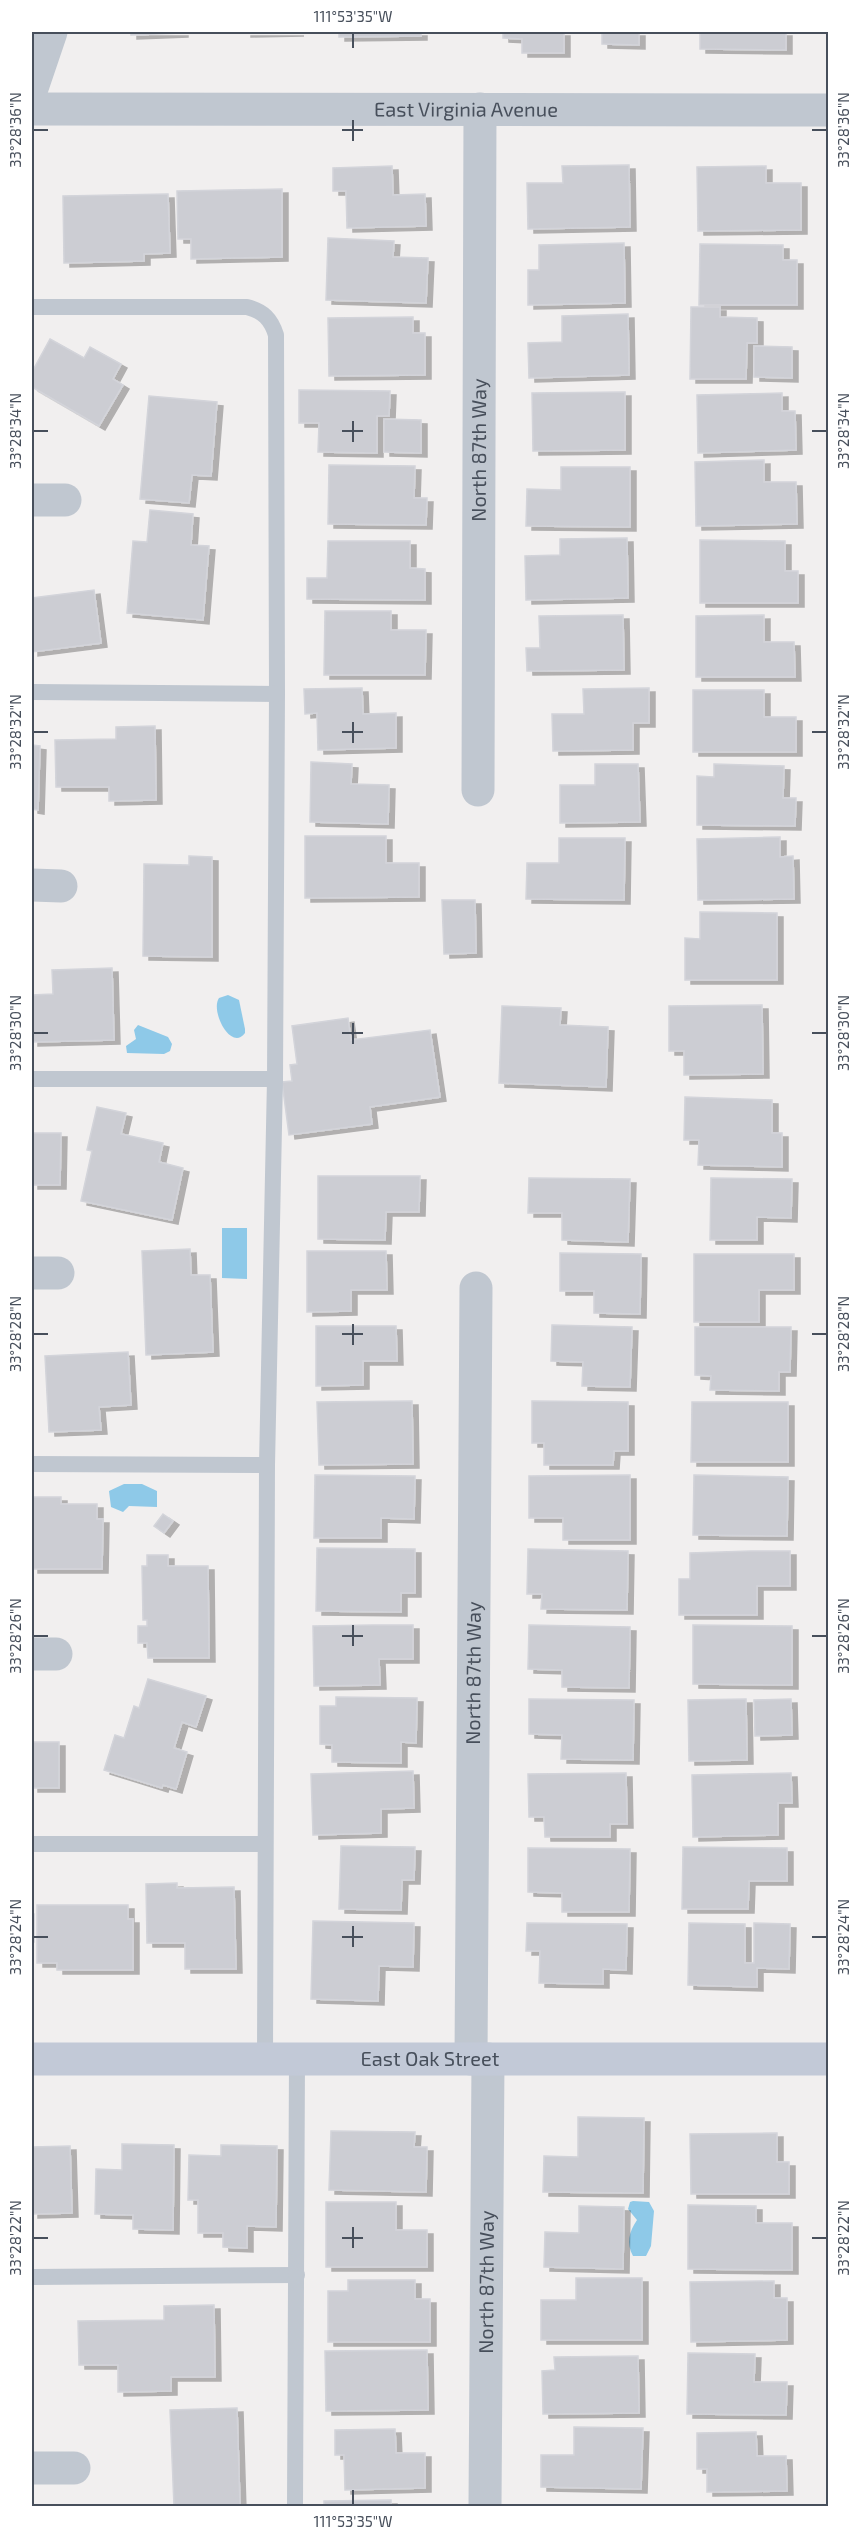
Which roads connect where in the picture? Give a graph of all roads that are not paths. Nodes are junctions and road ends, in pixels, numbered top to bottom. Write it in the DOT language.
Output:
graph roads {
  1 [pos="51,32"];
  2 [pos="32,88"];
  3 [pos="32,109"];
  4 [pos="480,109"];
  5 [pos="828,110"];
  6 [pos="32,307"];
  7 [pos="32,500"];
  8 [pos="65,500"];
  9 [pos="32,692"];
  10 [pos="277,694"];
  11 [pos="478,790"];
  12 [pos="32,1079"];
  13 [pos="275,1079"];
  14 [pos="476,1288"];
  15 [pos="32,1464"];
  16 [pos="267,1465"];
  17 [pos="32,1844"];
  18 [pos="265,1844"];
  19 [pos="32,2059"];
  20 [pos="281,2059"];
  21 [pos="479,2059"];
  22 [pos="828,2059"];
  23 [pos="297,2276"];
  24 [pos="32,2277"];
  25 [pos="32,2468"];
  26 [pos="74,2468"];
  27 [pos="295,2506"];
  28 [pos="485,2506"];
  1 -- 2 [label="street"];
  3 -- 4 [label="street, East Virginia Avenue"];
  4 -- 5 [label="street, East Virginia Avenue"];
  4 -- 11 [label="street, North 87th Way"];
  6 -- 10 [label="lane"];
  7 -- 8 [label="street"];
  9 -- 10 [label="lane"];
  10 -- 13 [label="lane"];
  12 -- 13 [label="lane"];
  13 -- 16 [label="lane"];
  14 -- 21 [label="street, North 87th Way"];
  15 -- 16 [label="lane"];
  16 -- 18 [label="lane"];
  17 -- 18 [label="lane"];
  18 -- 20 [label="lane"];
  19 -- 20 [label="street, East Oak Street"];
  20 -- 21 [label="street, East Oak Street"];
  20 -- 23 [label="lane"];
  21 -- 22 [label="street, East Oak Street"];
  21 -- 28 [label="street, North 87th Way"];
  23 -- 24 [label="lane"];
  23 -- 27 [label="lane"];
  25 -- 26 [label="street"];
}
